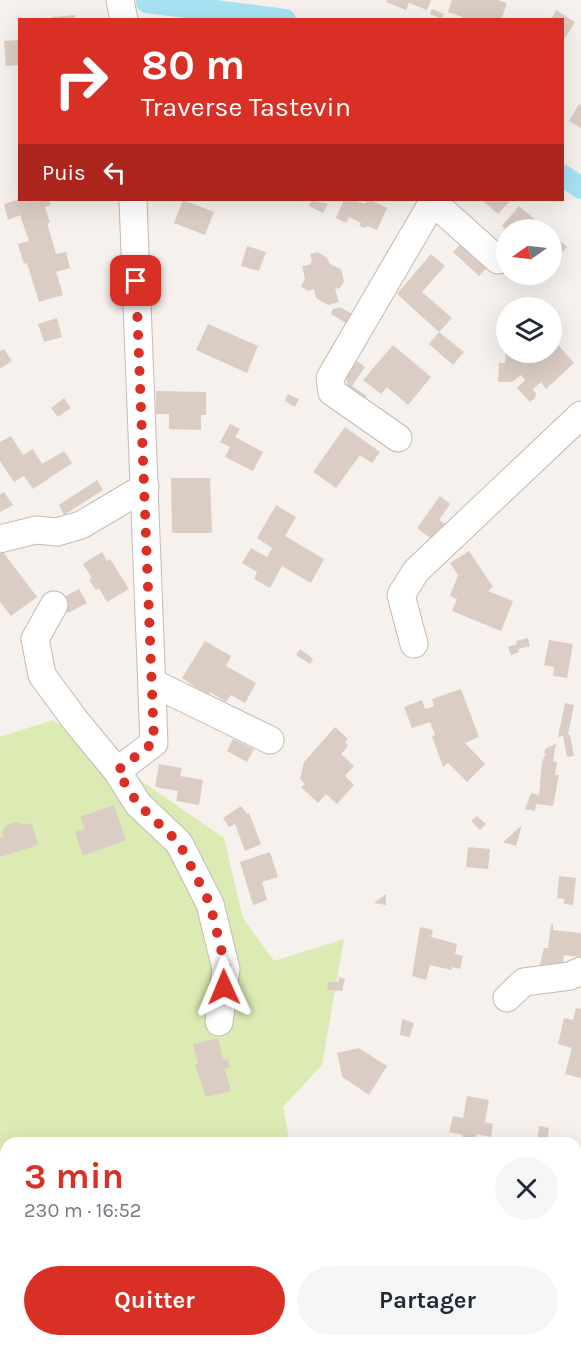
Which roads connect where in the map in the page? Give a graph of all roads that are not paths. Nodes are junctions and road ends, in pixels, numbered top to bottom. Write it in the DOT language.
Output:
graph roads {
  1 [pos="120,0"];
  2 [pos="124,18"];
  3 [pos="133,201"];
  4 [pos="433,201"];
  5 [pos="496,258"];
  6 [pos="581,416"];
  7 [pos="398,438"];
  8 [pos="145,488"];
  9 [pos="0,539"];
  10 [pos="54,605"];
  11 [pos="414,644"];
  12 [pos="153,683"];
  13 [pos="270,740"];
  14 [pos="117,771"];
  15 [pos="581,971"];
  16 [pos="507,998"];
  17 [pos="219,1022"];
  1 -- 2 [label="street"];
  3 -- 8 [label="street"];
  4 -- 5 [label="street"];
  4 -- 7 [label="street"];
  6 -- 11 [label="street"];
  8 -- 9 [label="street"];
  8 -- 12 [label="street"];
  10 -- 14 [label="street"];
  12 -- 13 [label="street"];
  12 -- 14 [label="street"];
  14 -- 17 [label="street"];
  15 -- 16 [label="street"];
}
